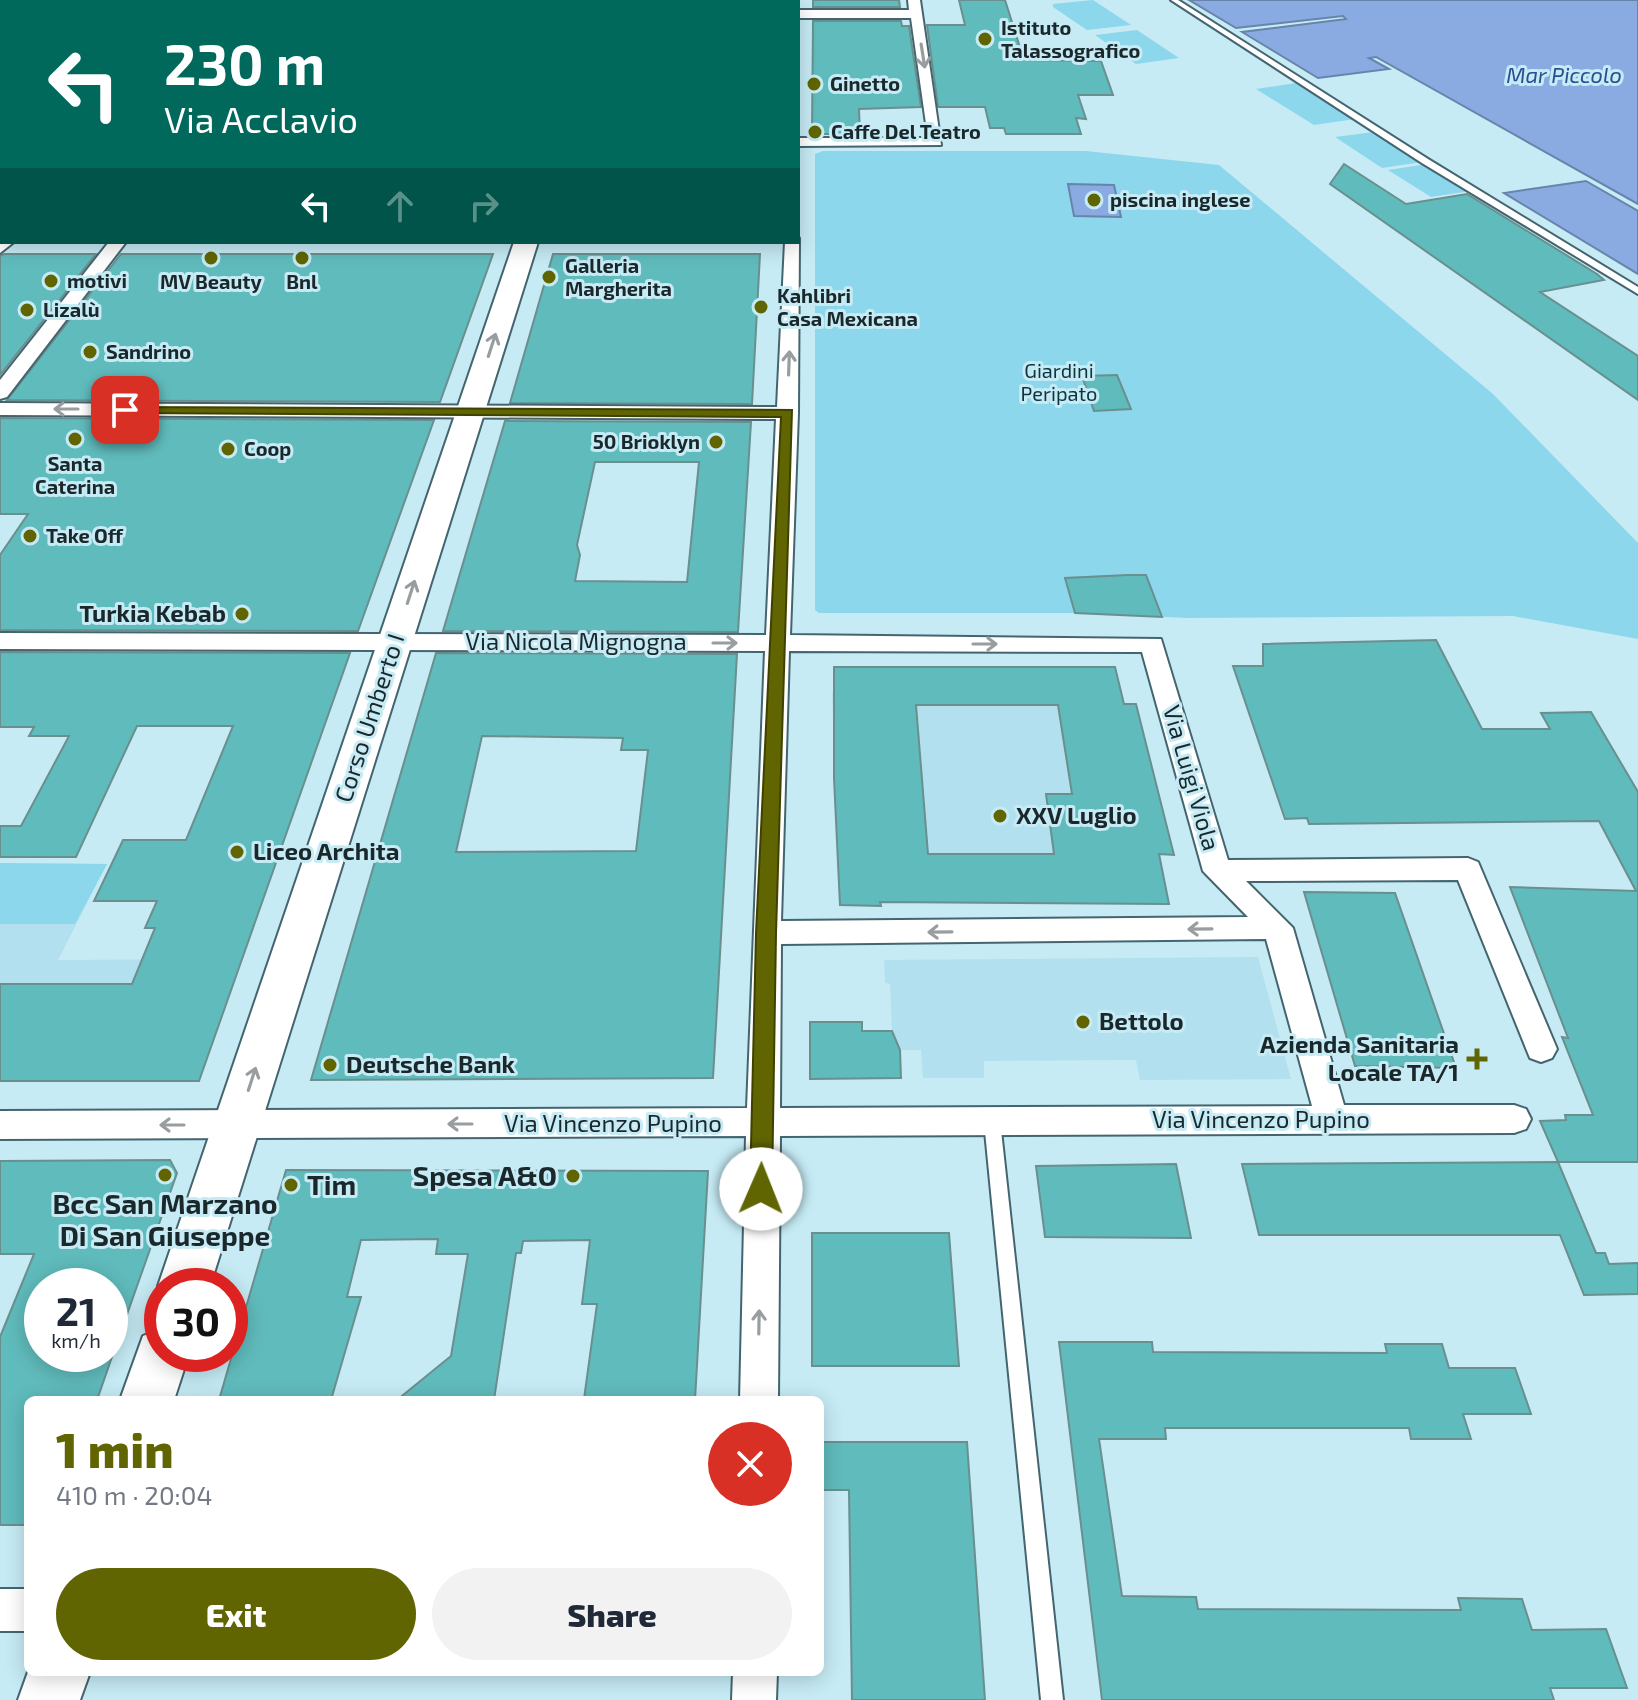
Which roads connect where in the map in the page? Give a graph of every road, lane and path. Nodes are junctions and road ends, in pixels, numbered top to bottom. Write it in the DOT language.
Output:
graph roads {
  1 [pos="931,0"];
  2 [pos="1174,0"];
  3 [pos="915,6"];
  4 [pos="800,14"];
  5 [pos="800,142"];
  6 [pos="116,244"];
  7 [pos="525,244"];
  8 [pos="793,244"];
  9 [pos="1638,291"];
  10 [pos="0,393"];
  11 [pos="0,409"];
  12 [pos="470,411"];
  13 [pos="788,413"];
  14 [pos="0,641"];
  15 [pos="395,642"];
  16 [pos="778,644"];
  17 [pos="1152,644"];
  18 [pos="1217,871"];
  19 [pos="1278,928"];
  20 [pos="766,933"];
  21 [pos="1541,1049"];
  22 [pos="1514,1119"];
  23 [pos="1332,1120"];
  24 [pos="992,1121"];
  25 [pos="762,1123"];
  26 [pos="237,1124"];
  27 [pos="0,1125"];
  28 [pos="190,1268"];
  29 [pos="156,1372"];
  30 [pos="148,1396"];
  31 [pos="759,1396"];
  32 [pos="0,1610"];
  33 [pos="24,1610"];
  34 [pos="58,1676"];
  35 [pos="755,1676"];
  36 [pos="49,1700"];
  37 [pos="754,1700"];
  38 [pos="1052,1700"];
  1 -- 3 [label="street"];
  2 -- 9 [label="lane"];
  3 -- 4 [label="street"];
  3 -- 5 [label="street, one-way"];
  6 -- 10 [label="street"];
  12 -- 7 [label="main road, Corso Umberto I, one-way"];
  13 -- 8 [label="street, one-way"];
  12 -- 11 [label="street, one-way"];
  12 -- 13 [label="street"];
  15 -- 12 [label="main road, Corso Umberto I, one-way"];
  13 -- 16 [label="street"];
  14 -- 15 [label="street, Via Nicola Mignogna"];
  15 -- 16 [label="street, Via Nicola Mignogna, one-way"];
  26 -- 15 [label="main road, Corso Umberto I, one-way"];
  16 -- 17 [label="street, Via Nicola Mignogna, one-way"];
  16 -- 20 [label="street"];
  17 -- 18 [label="street, Via Luigi Viola"];
  18 -- 19 [label="street, Via Luigi Viola"];
  18 -- 21 [label="street"];
  19 -- 20 [label="street, one-way"];
  19 -- 23 [label="street"];
  20 -- 25 [label="street"];
  22 -- 23 [label="street, Via Vincenzo Pupino"];
  23 -- 24 [label="street, Via Vincenzo Pupino"];
  24 -- 25 [label="street, Via Vincenzo Pupino"];
  24 -- 38 [label="lane"];
  25 -- 26 [label="street, Via Vincenzo Pupino, one-way"];
  31 -- 25 [label="street, one-way"];
  26 -- 27 [label="street, Via Vincenzo Pupino, one-way"];
  26 -- 28 [label="main road, Corso Umberto I"];
  29 -- 30 [label="main road"];
  32 -- 33 [label="street"];
  34 -- 36 [label="main road"];
  35 -- 37 [label="street"];
}
